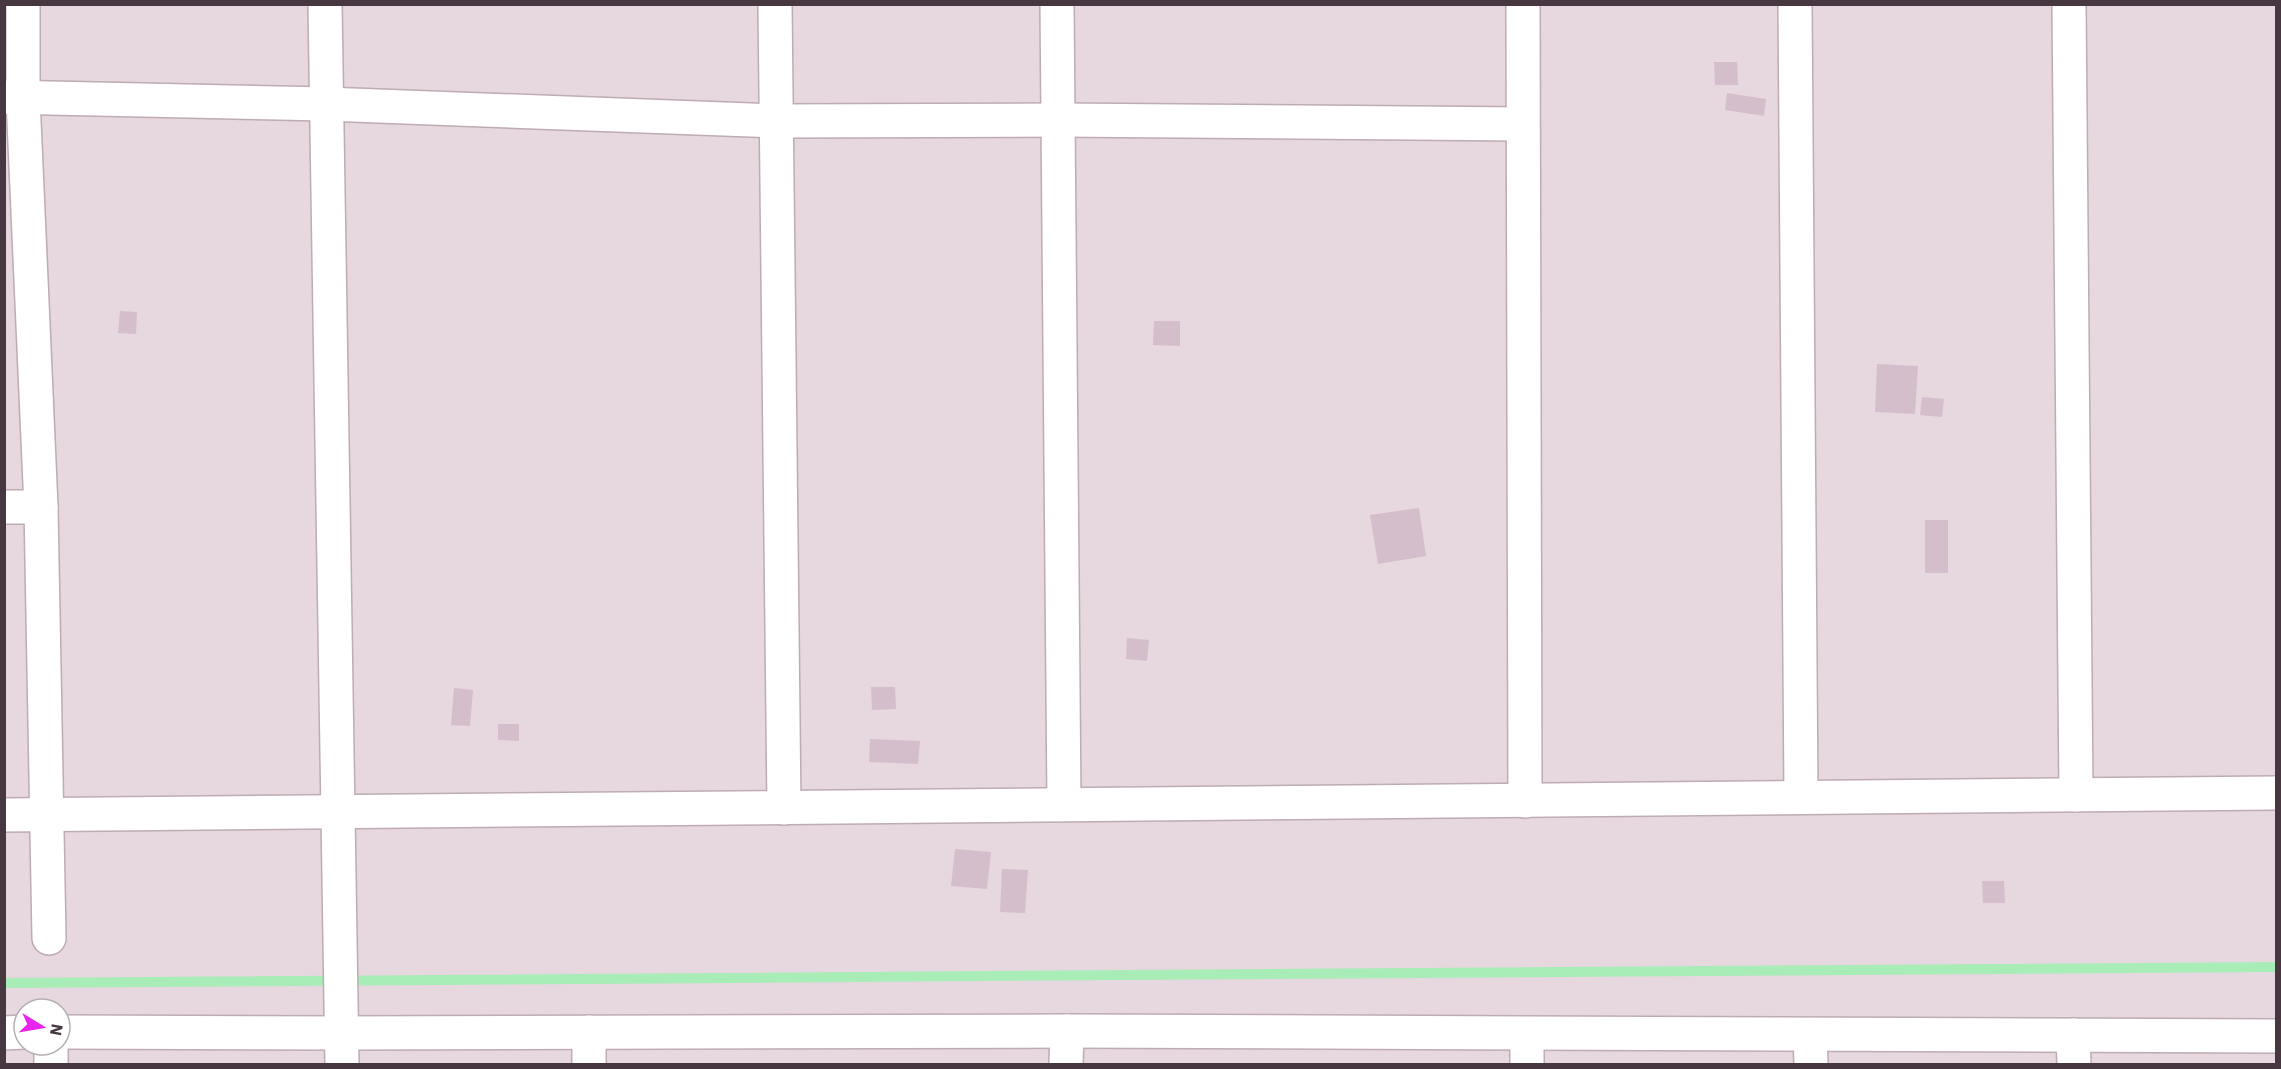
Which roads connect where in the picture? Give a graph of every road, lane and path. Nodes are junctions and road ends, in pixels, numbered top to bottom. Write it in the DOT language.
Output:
graph roads {
  1 [pos="22,4"];
  2 [pos="325,4"];
  3 [pos="775,4"];
  4 [pos="1057,4"];
  5 [pos="1523,4"];
  6 [pos="1795,4"];
  7 [pos="2069,4"];
  8 [pos="14,98"];
  9 [pos="326,104"];
  10 [pos="1059,120"];
  11 [pos="776,121"];
  12 [pos="1522,124"];
  13 [pos="4,507"];
  14 [pos="41,507"];
  15 [pos="2277,793"];
  16 [pos="2076,795"];
  17 [pos="1801,796"];
  18 [pos="1525,801"];
  19 [pos="1064,804"];
  20 [pos="784,808"];
  21 [pos="338,813"];
  22 [pos="4,815"];
  23 [pos="47,815"];
  24 [pos="49,938"];
  25 [pos="1066,1031"];
  26 [pos="589,1032"];
  27 [pos="72,1033"];
  28 [pos="2277,1036"];
  29 [pos="342,1049"];
  30 [pos="1527,1049"];
  31 [pos="1811,1050"];
  32 [pos="2073,1050"];
  33 [pos="589,1065"];
  34 [pos="1065,1065"];
  1 -- 8 [label="street"];
  2 -- 9 [label="street"];
  3 -- 11 [label="street"];
  4 -- 10 [label="street"];
  5 -- 12 [label="street"];
  6 -- 17 [label="street"];
  7 -- 16 [label="street"];
  8 -- 9 [label="street"];
  8 -- 14 [label="street"];
  9 -- 11 [label="street"];
  9 -- 21 [label="street"];
  10 -- 11 [label="street"];
  10 -- 12 [label="street"];
  10 -- 19 [label="street"];
  11 -- 20 [label="street"];
  12 -- 18 [label="street"];
  13 -- 14 [label="street"];
  14 -- 23 [label="street"];
  15 -- 16 [label="street"];
  16 -- 17 [label="street"];
  17 -- 18 [label="street"];
  18 -- 19 [label="street"];
  19 -- 20 [label="street"];
  20 -- 21 [label="street"];
  21 -- 23 [label="street"];
  21 -- 29 [label="street"];
  22 -- 23 [label="street"];
  23 -- 24 [label="street"];
  25 -- 26 [label="street"];
  25 -- 30 [label="street"];
  25 -- 34 [label="street"];
  26 -- 29 [label="street"];
  26 -- 33 [label="street"];
  27 -- 29 [label="street"];
  28 -- 32 [label="street"];
  30 -- 31 [label="street"];
  31 -- 32 [label="street"];
}
